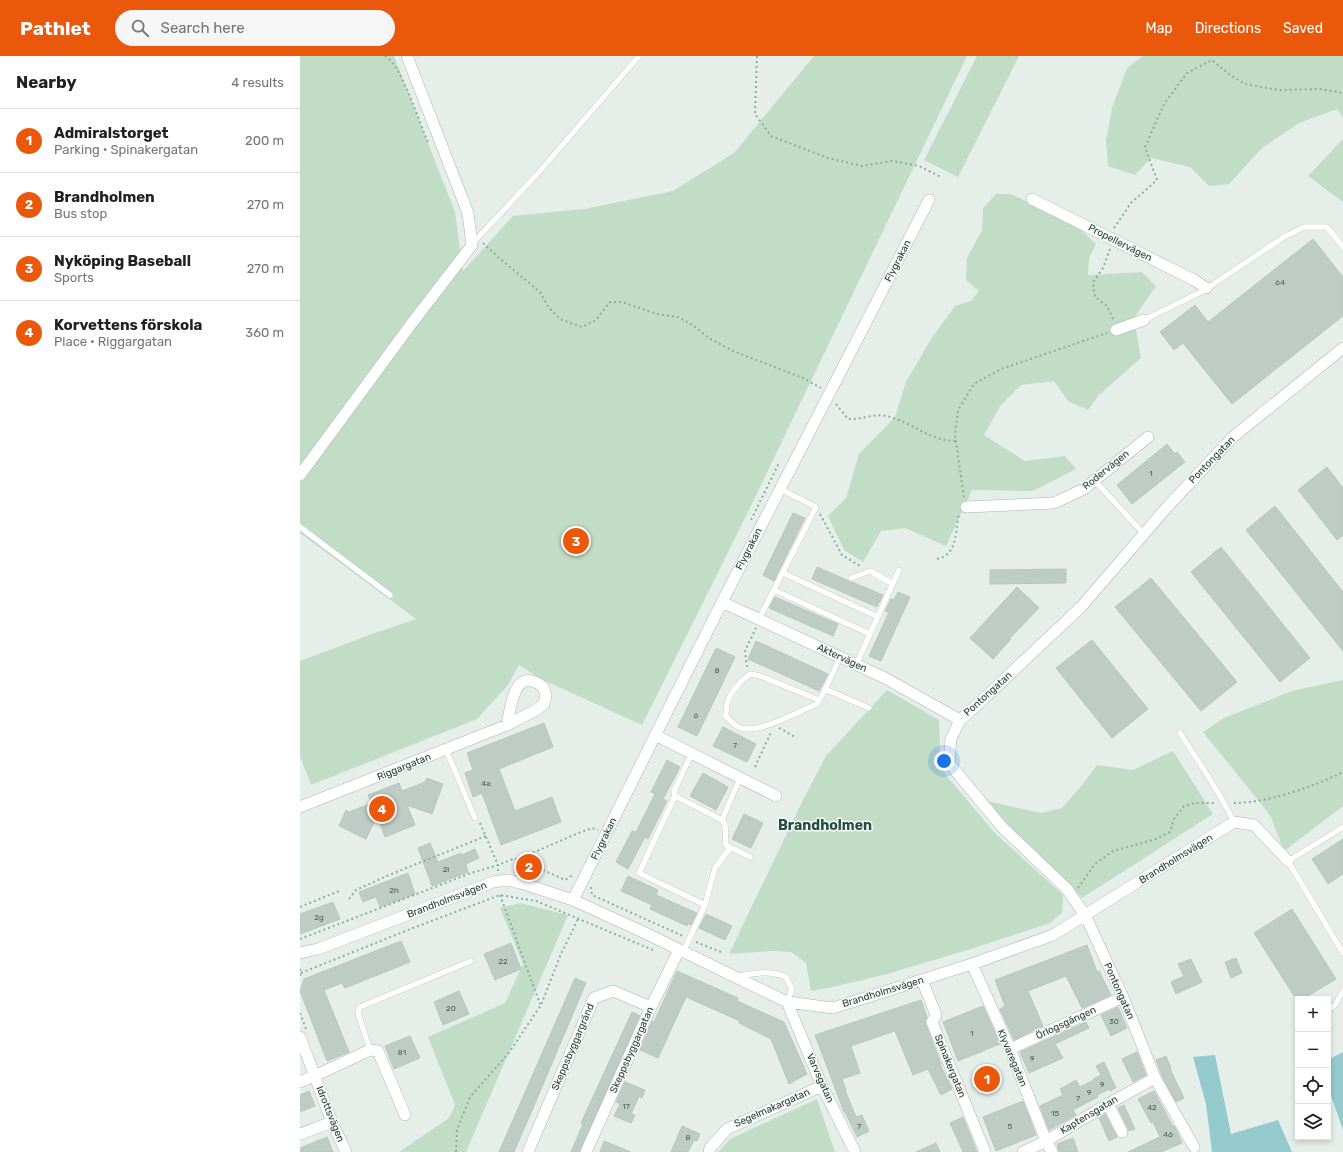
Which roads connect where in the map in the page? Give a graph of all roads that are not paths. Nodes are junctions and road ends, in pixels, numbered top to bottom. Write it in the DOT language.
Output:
graph roads {
  1 [pos="407,56"];
  2 [pos="639,56"];
  3 [pos="1032,199"];
  4 [pos="929,200"];
  5 [pos="475,241"];
  6 [pos="1343,247"];
  7 [pos="1206,288"];
  8 [pos="1144,320"];
  9 [pos="1116,330"];
  10 [pos="1343,348"];
  11 [pos="1148,436"];
  12 [pos="300,475"];
  13 [pos="1095,480"];
  14 [pos="780,489"];
  15 [pos="966,507"];
  16 [pos="300,527"];
  17 [pos="1144,534"];
  18 [pos="899,570"];
  19 [pos="783,573"];
  20 [pos="851,578"];
  21 [pos="893,584"];
  22 [pos="774,590"];
  23 [pos="390,595"];
  24 [pos="722,602"];
  25 [pos="878,617"];
  26 [pos="759,619"];
  27 [pos="870,634"];
  28 [pos="840,657"];
  29 [pos="856,664"];
  30 [pos="827,690"];
  31 [pos="819,700"];
  32 [pos="869,708"];
  33 [pos="960,720"];
  34 [pos="506,725"];
  35 [pos="1180,733"];
  36 [pos="656,735"];
  37 [pos="446,750"];
  38 [pos="692,753"];
  39 [pos="740,778"];
  40 [pos="675,796"];
  41 [pos="776,796"];
  42 [pos="300,807"];
  43 [pos="475,818"];
  44 [pos="722,820"];
  45 [pos="1234,822"];
  46 [pos="1343,827"];
  47 [pos="730,848"];
  48 [pos="750,857"];
  49 [pos="1288,861"];
  50 [pos="573,900"];
  51 [pos="705,905"];
  52 [pos="1085,915"];
  53 [pos="318,949"];
  54 [pos="300,953"];
  55 [pos="679,953"];
  56 [pos="1343,953"];
  57 [pos="300,961"];
  58 [pos="471,961"];
  59 [pos="972,964"];
  60 [pos="735,976"];
  61 [pos="922,980"];
  62 [pos="1343,991"];
  63 [pos="1123,997"];
  64 [pos="787,1002"];
  65 [pos="651,1008"];
  66 [pos="1331,1008"];
  67 [pos="300,1037"];
  68 [pos="1010,1049"];
  69 [pos="370,1050"];
  70 [pos="315,1075"];
  71 [pos="1156,1078"];
  72 [pos="300,1082"];
  73 [pos="822,1086"];
  74 [pos="1108,1104"];
  75 [pos="404,1115"];
  76 [pos="332,1122"];
  77 [pos="1122,1132"];
  78 [pos="300,1134"];
  79 [pos="1046,1141"];
  80 [pos="1194,1147"];
  81 [pos="346,1152"];
  82 [pos="528,1152"];
  83 [pos="586,1152"];
  84 [pos="709,1152"];
  85 [pos="855,1152"];
  86 [pos="985,1152"];
  87 [pos="1023,1152"];
  88 [pos="1052,1152"];
  1 -- 5 [label="street"];
  2 -- 5 [label="lane"];
  3 -- 7 [label="street, Propellervägen"];
  4 -- 14 [label="street, Flygrakan"];
  5 -- 12 [label="street"];
  6 -- 7 [label="lane"];
  7 -- 8 [label="lane"];
  8 -- 9 [label="street"];
  10 -- 17 [label="street, Pontongatan"];
  11 -- 13 [label="street, Rodervägen"];
  13 -- 15 [label="street, Rodervägen"];
  13 -- 17 [label="lane"];
  14 -- 19 [label="lane"];
  14 -- 24 [label="street, Flygrakan"];
  16 -- 23 [label="lane"];
  17 -- 33 [label="street, Pontongatan"];
  18 -- 21 [label="lane"];
  19 -- 22 [label="lane"];
  19 -- 25 [label="lane"];
  20 -- 21 [label="lane"];
  21 -- 25 [label="lane"];
  22 -- 26 [label="lane"];
  22 -- 27 [label="lane"];
  24 -- 26 [label="street, Aktervägen"];
  24 -- 36 [label="street, Flygrakan"];
  25 -- 27 [label="lane"];
  26 -- 28 [label="street, Aktervägen"];
  27 -- 29 [label="lane"];
  28 -- 29 [label="street, Aktervägen"];
  28 -- 31 [label="lane"];
  29 -- 33 [label="street, Aktervägen"];
  30 -- 32 [label="lane"];
  31 -- 31 [label="lane"];
  33 -- 52 [label="street, Pontongatan"];
  34 -- 37 [label="street, Riggargatan"];
  35 -- 45 [label="lane"];
  36 -- 38 [label="street"];
  36 -- 50 [label="street, Flygrakan"];
  37 -- 42 [label="street, Riggargatan"];
  37 -- 43 [label="lane"];
  38 -- 39 [label="street"];
  38 -- 40 [label="lane"];
  39 -- 41 [label="street"];
  39 -- 44 [label="lane"];
  40 -- 44 [label="lane"];
  40 -- 51 [label="lane"];
  44 -- 47 [label="lane"];
  45 -- 49 [label="street"];
  45 -- 52 [label="street, Brandholmsvägen"];
  46 -- 49 [label="lane"];
  47 -- 48 [label="lane"];
  47 -- 51 [label="lane"];
  49 -- 56 [label="lane"];
  50 -- 53 [label="street, Brandholmsvägen"];
  50 -- 55 [label="street, Brandholmsvägen"];
  51 -- 55 [label="lane"];
  52 -- 59 [label="street, Brandholmsvägen"];
  52 -- 63 [label="street, Pontongatan"];
  53 -- 54 [label="street, Brandholmsvägen"];
  53 -- 57 [label="street, Brandholmsvägen"];
  55 -- 60 [label="street, Brandholmsvägen"];
  55 -- 65 [label="street, Skeppsbyggargatan"];
  58 -- 69 [label="lane"];
  59 -- 61 [label="street, Brandholmsvägen"];
  59 -- 68 [label="street, Klyvaregatan"];
  60 -- 64 [label="street, Brandholmsvägen"];
  60 -- 64 [label="lane"];
  61 -- 64 [label="street, Brandholmsvägen"];
  61 -- 86 [label="street, Spinakergatan"];
  62 -- 66 [label="lane"];
  63 -- 68 [label="street, Örlogsgängen"];
  63 -- 71 [label="street, Pontongatan"];
  64 -- 73 [label="street, Varvsgatan"];
  65 -- 82 [label="street, Skeppsbyggargränd"];
  65 -- 83 [label="street, Skeppsbyggargatan"];
  67 -- 70 [label="street, Idrottsvägen"];
  68 -- 79 [label="street, Klyvaregatan"];
  69 -- 70 [label="street, Idrottsvägen"];
  69 -- 75 [label="street"];
  70 -- 72 [label="street"];
  70 -- 76 [label="street, Idrottsvägen"];
  71 -- 74 [label="street, Kaptensgatan"];
  71 -- 80 [label="street, Pontongatan"];
  73 -- 84 [label="street, Segelmakargatan"];
  73 -- 85 [label="street, Varvsgatan"];
  74 -- 77 [label="street"];
  74 -- 79 [label="street, Kaptensgatan"];
  76 -- 78 [label="street"];
  76 -- 81 [label="street, Idrottsvägen"];
  79 -- 87 [label="street, Kaptensgatan"];
  79 -- 88 [label="street, Klyvaregatan"];
}
